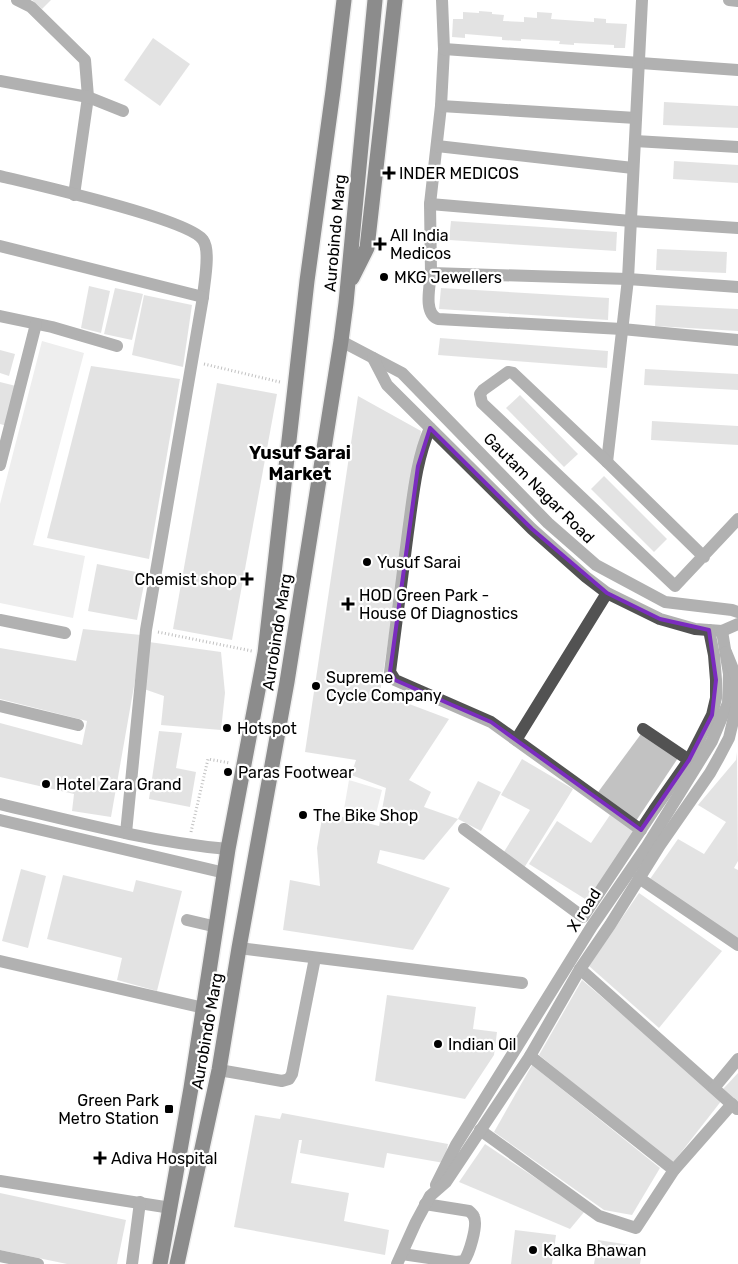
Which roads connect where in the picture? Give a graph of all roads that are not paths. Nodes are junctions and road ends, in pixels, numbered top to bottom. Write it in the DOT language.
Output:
graph roads {
  1 [pos="17,0"];
  2 [pos="344,0"];
  3 [pos="374,0"];
  4 [pos="395,0"];
  5 [pos="442,0"];
  6 [pos="642,0"];
  7 [pos="729,0"];
  8 [pos="738,1"];
  9 [pos="444,49"];
  10 [pos="639,63"];
  11 [pos="738,70"];
  12 [pos="0,81"];
  13 [pos="88,97"];
  14 [pos="441,106"];
  15 [pos="123,111"];
  16 [pos="636,118"];
  17 [pos="635,141"];
  18 [pos="437,146"];
  19 [pos="738,146"];
  20 [pos="633,168"];
  21 [pos="0,176"];
  22 [pos="74,195"];
  23 [pos="430,204"];
  24 [pos="631,221"];
  25 [pos="738,228"];
  26 [pos="0,246"];
  27 [pos="430,273"];
  28 [pos="628,279"];
  29 [pos="348,287"];
  30 [pos="738,287"];
  31 [pos="202,296"];
  32 [pos="0,316"];
  33 [pos="36,324"];
  34 [pos="622,329"];
  35 [pos="738,340"];
  36 [pos="341,341"];
  37 [pos="117,346"];
  38 [pos="373,358"];
  39 [pos="430,428"];
  40 [pos="607,462"];
  41 [pos="0,465"];
  42 [pos="738,519"];
  43 [pos="704,558"];
  44 [pos="607,594"];
  45 [pos="738,612"];
  46 [pos="0,620"];
  47 [pos="738,624"];
  48 [pos="716,631"];
  49 [pos="65,633"];
  50 [pos="726,652"];
  51 [pos="0,706"];
  52 [pos="78,725"];
  53 [pos="643,728"];
  54 [pos="516,740"];
  55 [pos="689,760"];
  56 [pos="0,804"];
  57 [pos="0,820"];
  58 [pos="464,829"];
  59 [pos="641,830"];
  60 [pos="126,833"];
  61 [pos="228,849"];
  62 [pos="225,873"];
  63 [pos="639,878"];
  64 [pos="187,920"];
  65 [pos="217,926"];
  66 [pos="738,945"];
  67 [pos="239,948"];
  68 [pos="315,958"];
  69 [pos="0,961"];
  70 [pos="580,969"];
  71 [pos="522,983"];
  72 [pos="204,1008"];
  73 [pos="530,1056"];
  74 [pos="738,1059"];
  75 [pos="219,1070"];
  76 [pos="714,1088"];
  77 [pos="735,1107"];
  78 [pos="480,1130"];
  79 [pos="674,1170"];
  80 [pos="0,1180"];
  81 [pos="428,1200"];
  82 [pos="140,1202"];
  83 [pos="170,1208"];
  84 [pos="3,1259"];
  85 [pos="399,1259"];
  86 [pos="38,1264"];
  87 [pos="132,1264"];
  88 [pos="160,1264"];
  89 [pos="177,1264"];
  1 -- 13 [label="street"];
  2 -- 61 [label="highway, Aurobindo Marg"];
  3 -- 29 [label="highway, Aurobindo Marg"];
  4 -- 29 [label="highway"];
  5 -- 9 [label="street"];
  6 -- 10 [label="street"];
  7 -- 8 [label="street"];
  9 -- 10 [label="street"];
  9 -- 14 [label="street"];
  10 -- 11 [label="street"];
  10 -- 16 [label="street"];
  12 -- 13 [label="street"];
  13 -- 15 [label="street"];
  13 -- 22 [label="street"];
  14 -- 16 [label="street"];
  14 -- 18 [label="street"];
  16 -- 17 [label="street"];
  17 -- 19 [label="street"];
  17 -- 20 [label="street"];
  18 -- 20 [label="street"];
  18 -- 23 [label="street"];
  20 -- 24 [label="street"];
  21 -- 22 [label="street"];
  22 -- 31 [label="street"];
  23 -- 24 [label="street"];
  23 -- 27 [label="street"];
  24 -- 25 [label="street"];
  24 -- 28 [label="street"];
  26 -- 31 [label="street"];
  27 -- 28 [label="street"];
  27 -- 34 [label="street"];
  28 -- 30 [label="street"];
  28 -- 34 [label="street"];
  29 -- 36 [label="highway, Aurobindo Marg"];
  31 -- 60 [label="street"];
  32 -- 33 [label="street"];
  33 -- 37 [label="street"];
  33 -- 41 [label="street"];
  34 -- 35 [label="street"];
  34 -- 40 [label="street"];
  36 -- 38 [label="street, Gautam Nagar Road"];
  36 -- 67 [label="highway, Aurobindo Marg"];
  38 -- 39 [label="street"];
  38 -- 45 [label="street, Gautam Nagar Road"];
  39 -- 44 [label="street"];
  39 -- 54 [label="street"];
  40 -- 43 [label="street"];
  40 -- 43 [label="street"];
  42 -- 43 [label="street"];
  44 -- 48 [label="street"];
  44 -- 54 [label="street"];
  46 -- 49 [label="street"];
  47 -- 48 [label="street"];
  48 -- 50 [label="street, X road"];
  48 -- 55 [label="street"];
  50 -- 63 [label="street"];
  50 -- 81 [label="street, X road"];
  51 -- 52 [label="street"];
  53 -- 55 [label="street"];
  54 -- 59 [label="street"];
  55 -- 59 [label="street"];
  56 -- 60 [label="street"];
  57 -- 62 [label="street"];
  58 -- 59 [label="street"];
  60 -- 61 [label="street"];
  61 -- 62 [label="highway, Aurobindo Marg"];
  62 -- 65 [label="highway, Aurobindo Marg"];
  63 -- 66 [label="street"];
  63 -- 70 [label="street"];
  64 -- 65 [label="street"];
  65 -- 72 [label="highway, Aurobindo Marg"];
  67 -- 68 [label="street"];
  67 -- 75 [label="highway, Aurobindo Marg"];
  68 -- 71 [label="street"];
  68 -- 75 [label="street"];
  69 -- 72 [label="street"];
  70 -- 73 [label="street"];
  70 -- 76 [label="street"];
  72 -- 83 [label="highway, Aurobindo Marg"];
  73 -- 78 [label="street"];
  73 -- 79 [label="street"];
  74 -- 76 [label="street"];
  75 -- 89 [label="highway, Aurobindo Marg"];
  76 -- 77 [label="street"];
  77 -- 79 [label="street"];
  78 -- 79 [label="street"];
  78 -- 81 [label="street"];
  80 -- 82 [label="street"];
  81 -- 85 [label="street, X road"];
  81 -- 85 [label="street"];
  82 -- 83 [label="street"];
  82 -- 87 [label="street"];
  83 -- 88 [label="highway, Aurobindo Marg"];
  84 -- 86 [label="street"];
}
